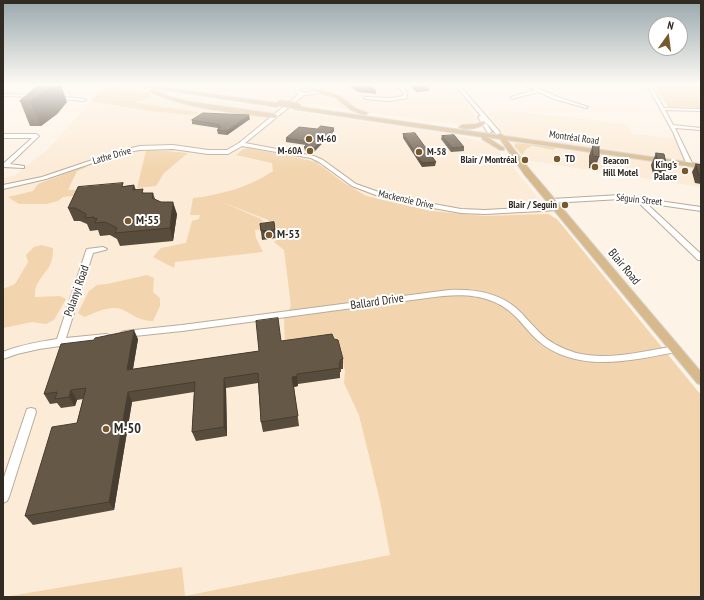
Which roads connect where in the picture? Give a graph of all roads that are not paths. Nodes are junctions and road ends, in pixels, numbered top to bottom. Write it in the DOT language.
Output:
graph roads {
  1 [pos="256,113"];
  2 [pos="279,113"];
  3 [pos="339,113"];
  4 [pos="350,113"];
  5 [pos="365,113"];
  6 [pos="478,113"];
  7 [pos="480,113"];
  8 [pos="664,113"];
  9 [pos="275,116"];
  10 [pos="380,117"];
  11 [pos="483,123"];
  12 [pos="672,126"];
  13 [pos="452,129"];
  14 [pos="701,129"];
  15 [pos="496,135"];
  16 [pos="3,136"];
  17 [pos="241,144"];
  18 [pos="502,149"];
  19 [pos="689,162"];
  20 [pos="701,162"];
  21 [pos="4,165"];
  22 [pos="701,166"];
  23 [pos="22,167"];
  24 [pos="527,172"];
  25 [pos="3,187"];
  26 [pos="642,200"];
  27 [pos="555,204"];
  28 [pos="701,209"];
  29 [pos="103,249"];
  30 [pos="701,258"];
  31 [pos="60,343"];
  32 [pos="676,349"];
  33 [pos="3,356"];
  34 [pos="701,380"];
  35 [pos="31,412"];
  36 [pos="3,497"];
  1 -- 9 [label="main road"];
  2 -- 9 [label="street"];
  3 -- 13 [label="main road, Montréal Road"];
  4 -- 10 [label="main road, Montréal Road"];
  5 -- 10 [label="main road"];
  6 -- 11 [label="street, Blair Road"];
  7 -- 15 [label="street, Blair Road"];
  8 -- 12 [label="street"];
  9 -- 17 [label="street"];
  10 -- 13 [label="main road, Montréal Road"];
  11 -- 13 [label="main road"];
  11 -- 15 [label="street, Blair Road"];
  12 -- 14 [label="street"];
  12 -- 19 [label="street"];
  13 -- 15 [label="main road, Montréal Road"];
  13 -- 18 [label="main road"];
  15 -- 18 [label="main road, Blair Road"];
  15 -- 19 [label="main road, Montréal Road"];
  15 -- 24 [label="main road, Blair Road"];
  16 -- 21 [label="street"];
  17 -- 25 [label="street, Lathe Drive"];
  17 -- 27 [label="street, Mackenzie Drive"];
  18 -- 24 [label="main road, Blair Road"];
  19 -- 20 [label="main road, Montréal Road"];
  19 -- 22 [label="main road, Montréal Road"];
  21 -- 23 [label="street"];
  24 -- 27 [label="main road, Blair Road"];
  26 -- 27 [label="street, Séguin Street"];
  26 -- 28 [label="street, Séguin Street"];
  26 -- 30 [label="street"];
  27 -- 32 [label="main road, Blair Road"];
  29 -- 31 [label="street, Polanyi Road"];
  31 -- 32 [label="street, Ballard Drive"];
  31 -- 33 [label="street"];
  32 -- 34 [label="main road, Blair Road"];
  35 -- 36 [label="street"];
}
